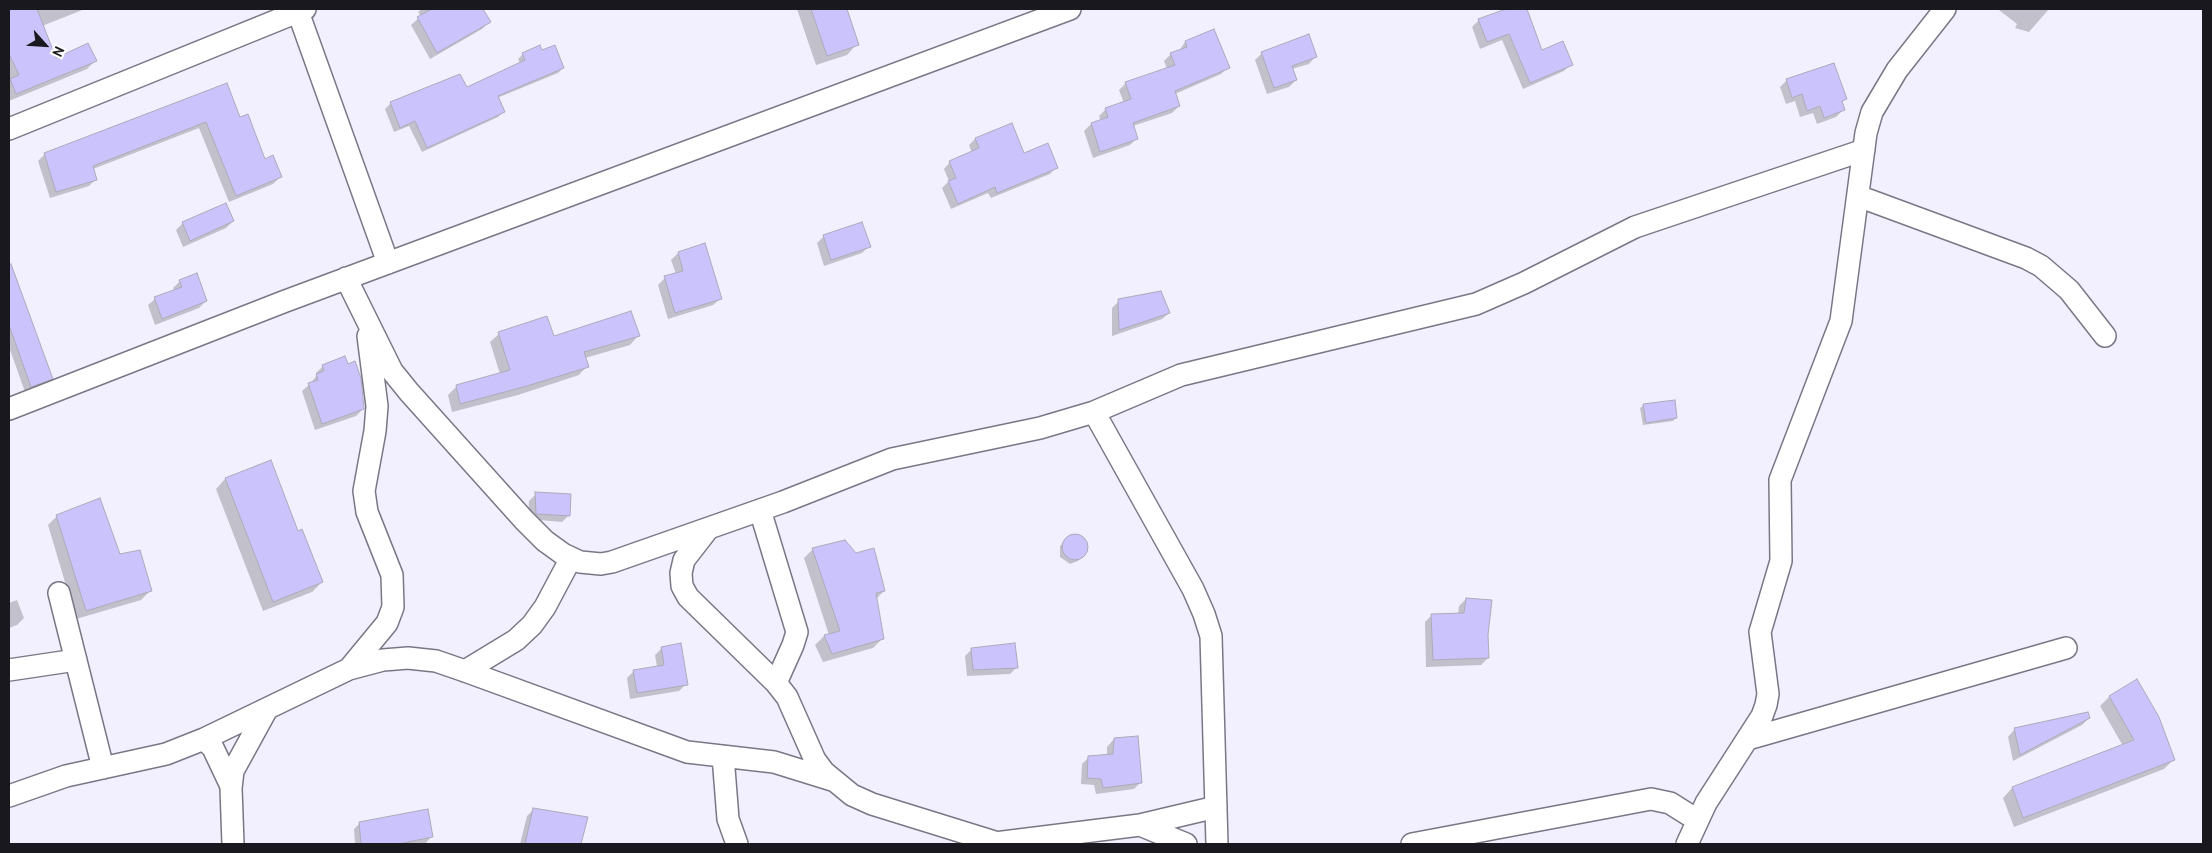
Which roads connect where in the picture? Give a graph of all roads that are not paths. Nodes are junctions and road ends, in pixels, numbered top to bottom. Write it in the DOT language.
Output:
graph roads {
  1 [pos="1070,9"];
  2 [pos="1945,9"];
  3 [pos="300,10"];
  4 [pos="1021,17"];
  5 [pos="9,129"];
  6 [pos="1864,150"];
  7 [pos="1858,196"];
  8 [pos="388,263"];
  9 [pos="346,278"];
  10 [pos="366,318"];
  11 [pos="2105,336"];
  12 [pos="9,409"];
  13 [pos="1094,412"];
  14 [pos="760,510"];
  15 [pos="708,529"];
  16 [pos="571,558"];
  17 [pos="60,593"];
  18 [pos="2066,648"];
  19 [pos="76,660"];
  20 [pos="349,669"];
  21 [pos="9,670"];
  22 [pos="465,671"];
  23 [pos="776,683"];
  24 [pos="267,709"];
  25 [pos="1748,738"];
  26 [pos="204,739"];
  27 [pos="723,756"];
  28 [pos="103,768"];
  29 [pos="832,780"];
  30 [pos="231,786"];
  31 [pos="9,796"];
  32 [pos="1216,807"];
  33 [pos="1697,820"];
  34 [pos="1140,825"];
  35 [pos="234,844"];
  36 [pos="737,844"];
  37 [pos="994,844"];
  38 [pos="1186,844"];
  39 [pos="1217,844"];
  40 [pos="1412,844"];
  41 [pos="1688,844"];
  1 -- 4 [label="street"];
  2 -- 6 [label="street"];
  3 -- 5 [label="street"];
  3 -- 8 [label="street"];
  4 -- 8 [label="street"];
  6 -- 7 [label="street"];
  6 -- 13 [label="street"];
  7 -- 11 [label="street"];
  7 -- 25 [label="street"];
  8 -- 9 [label="street"];
  9 -- 10 [label="street"];
  9 -- 12 [label="street"];
  10 -- 16 [label="street"];
  10 -- 20 [label="street"];
  13 -- 14 [label="street"];
  13 -- 32 [label="street"];
  14 -- 15 [label="street"];
  14 -- 23 [label="street"];
  15 -- 16 [label="street"];
  15 -- 23 [label="street"];
  16 -- 22 [label="street"];
  17 -- 19 [label="street"];
  18 -- 25 [label="street"];
  19 -- 21 [label="street"];
  19 -- 28 [label="street"];
  20 -- 22 [label="street"];
  20 -- 24 [label="street"];
  22 -- 27 [label="street"];
  23 -- 29 [label="street"];
  24 -- 26 [label="street"];
  24 -- 30 [label="street"];
  25 -- 33 [label="street"];
  26 -- 28 [label="street"];
  26 -- 30 [label="street"];
  27 -- 29 [label="street"];
  27 -- 36 [label="street"];
  28 -- 31 [label="street"];
  29 -- 37 [label="street"];
  30 -- 35 [label="street"];
  32 -- 34 [label="street"];
  32 -- 39 [label="street"];
  33 -- 40 [label="street"];
  33 -- 41 [label="street"];
  34 -- 37 [label="street"];
  34 -- 38 [label="street"];
}
